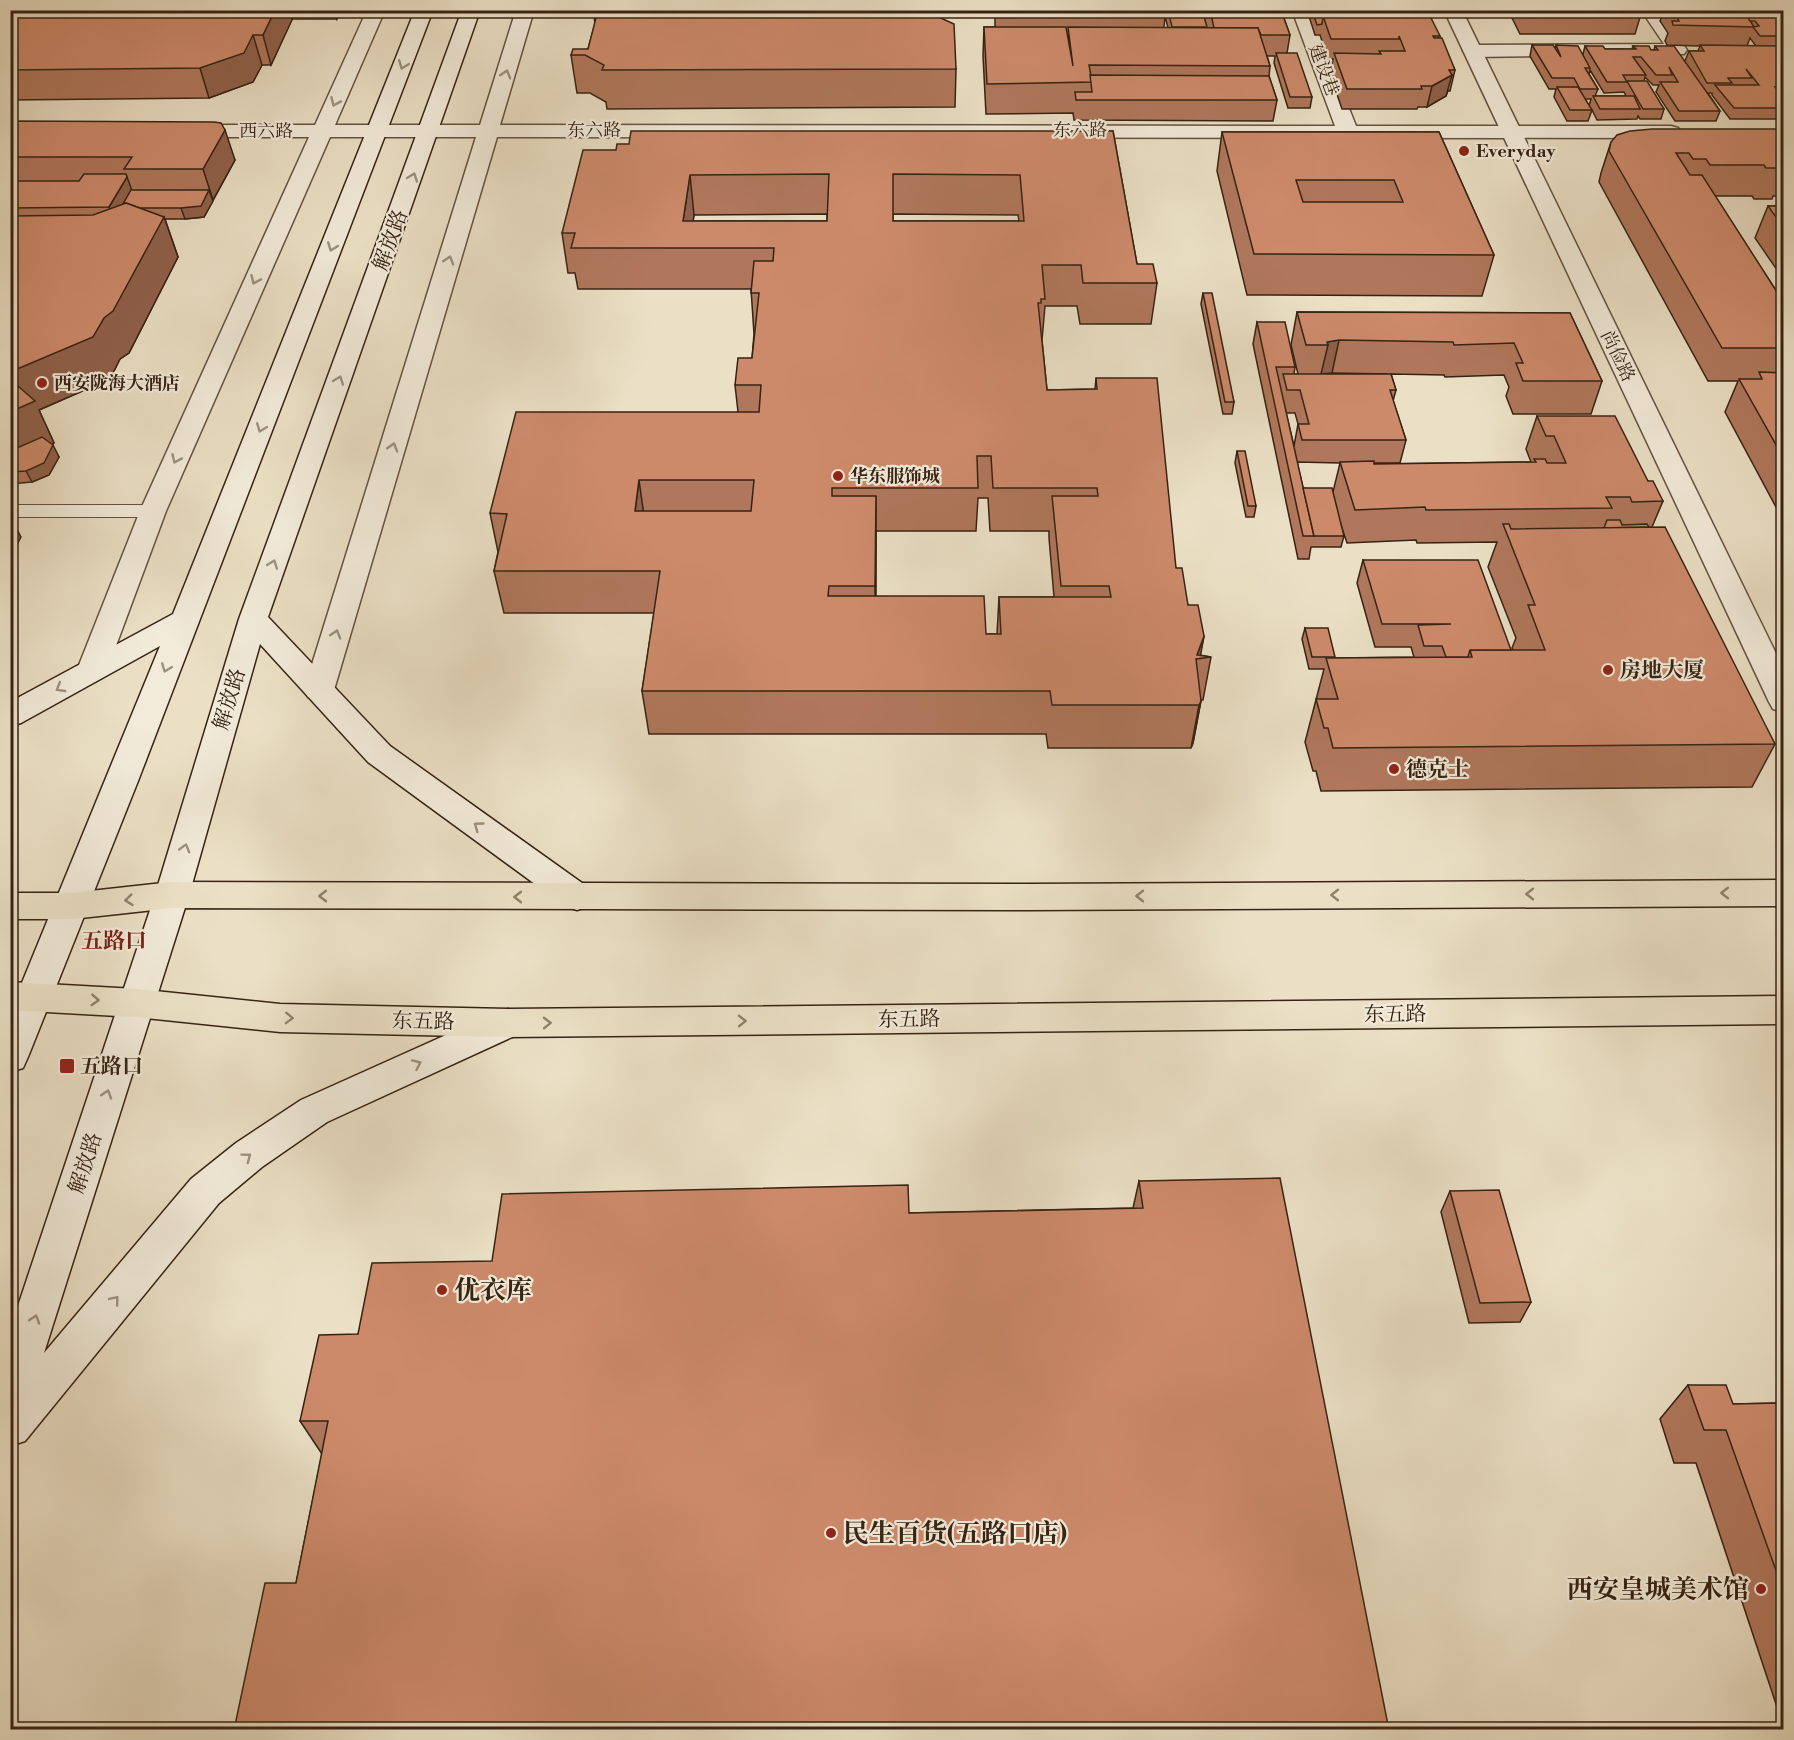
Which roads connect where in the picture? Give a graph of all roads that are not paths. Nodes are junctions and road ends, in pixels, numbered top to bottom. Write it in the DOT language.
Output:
graph roads {
  1 [pos="376,10"];
  2 [pos="424,10"];
  3 [pos="471,10"];
  4 [pos="525,10"];
  5 [pos="1301,10"];
  6 [pos="1453,10"];
  7 [pos="1650,10"];
  8 [pos="1473,51"];
  9 [pos="322,130"];
  10 [pos="377,130"];
  11 [pos="430,130"];
  12 [pos="489,130"];
  13 [pos="1347,130"];
  14 [pos="154,131"];
  15 [pos="1510,131"];
  16 [pos="1689,132"];
  17 [pos="10,511"];
  18 [pos="153,511"];
  19 [pos="253,619"];
  20 [pos="185,620"];
  21 [pos="92,670"];
  22 [pos="319,690"];
  23 [pos="1784,702"];
  24 [pos="10,716"];
  25 [pos="1784,893"];
  26 [pos="171,895"];
  27 [pos="577,897"];
  28 [pos="10,906"];
  29 [pos="72,906"];
  30 [pos="23,996"];
  31 [pos="136,1003"];
  32 [pos="1784,1010"];
  33 [pos="508,1023"];
  34 [pos="10,1058"];
  35 [pos="10,1395"];
  36 [pos="10,1426"];
  1 -- 9 [label="street, one-way"];
  2 -- 10 [label="street, one-way"];
  3 -- 11 [label="street, 解放路"];
  12 -- 4 [label="street, one-way"];
  5 -- 13 [label="street, 建设巷"];
  6 -- 8 [label="street, 尚俭路"];
  7 -- 8 [label="street"];
  8 -- 15 [label="street, 尚俭路"];
  9 -- 10 [label="street, 西六路"];
  9 -- 14 [label="street, 西六路"];
  9 -- 18 [label="street, one-way"];
  10 -- 11 [label="street, 东六路"];
  10 -- 20 [label="street, one-way"];
  11 -- 12 [label="street, 东六路"];
  19 -- 11 [label="street, 解放路, one-way"];
  12 -- 13 [label="street, 东六路"];
  22 -- 12 [label="street, one-way"];
  13 -- 15 [label="street, 东六路"];
  15 -- 16 [label="street, 东六路"];
  15 -- 23 [label="street, 尚俭路"];
  17 -- 18 [label="lane"];
  18 -- 21 [label="street"];
  19 -- 22 [label="street"];
  26 -- 19 [label="street, 解放路, one-way"];
  20 -- 21 [label="street"];
  20 -- 29 [label="street, one-way"];
  21 -- 24 [label="street, one-way"];
  27 -- 22 [label="street, one-way"];
  25 -- 27 [label="main road, one-way"];
  27 -- 26 [label="main road, one-way"];
  26 -- 29 [label="main road, one-way"];
  26 -- 31 [label="street, 解放路"];
  28 -- 29 [label="main road"];
  29 -- 30 [label="street"];
  30 -- 31 [label="main road, 东五路, one-way"];
  30 -- 34 [label="street"];
  31 -- 33 [label="main road, 东五路, one-way"];
  35 -- 31 [label="street, 解放路, one-way"];
  33 -- 32 [label="main road, 东五路, one-way"];
  36 -- 33 [label="street, one-way"];
}
